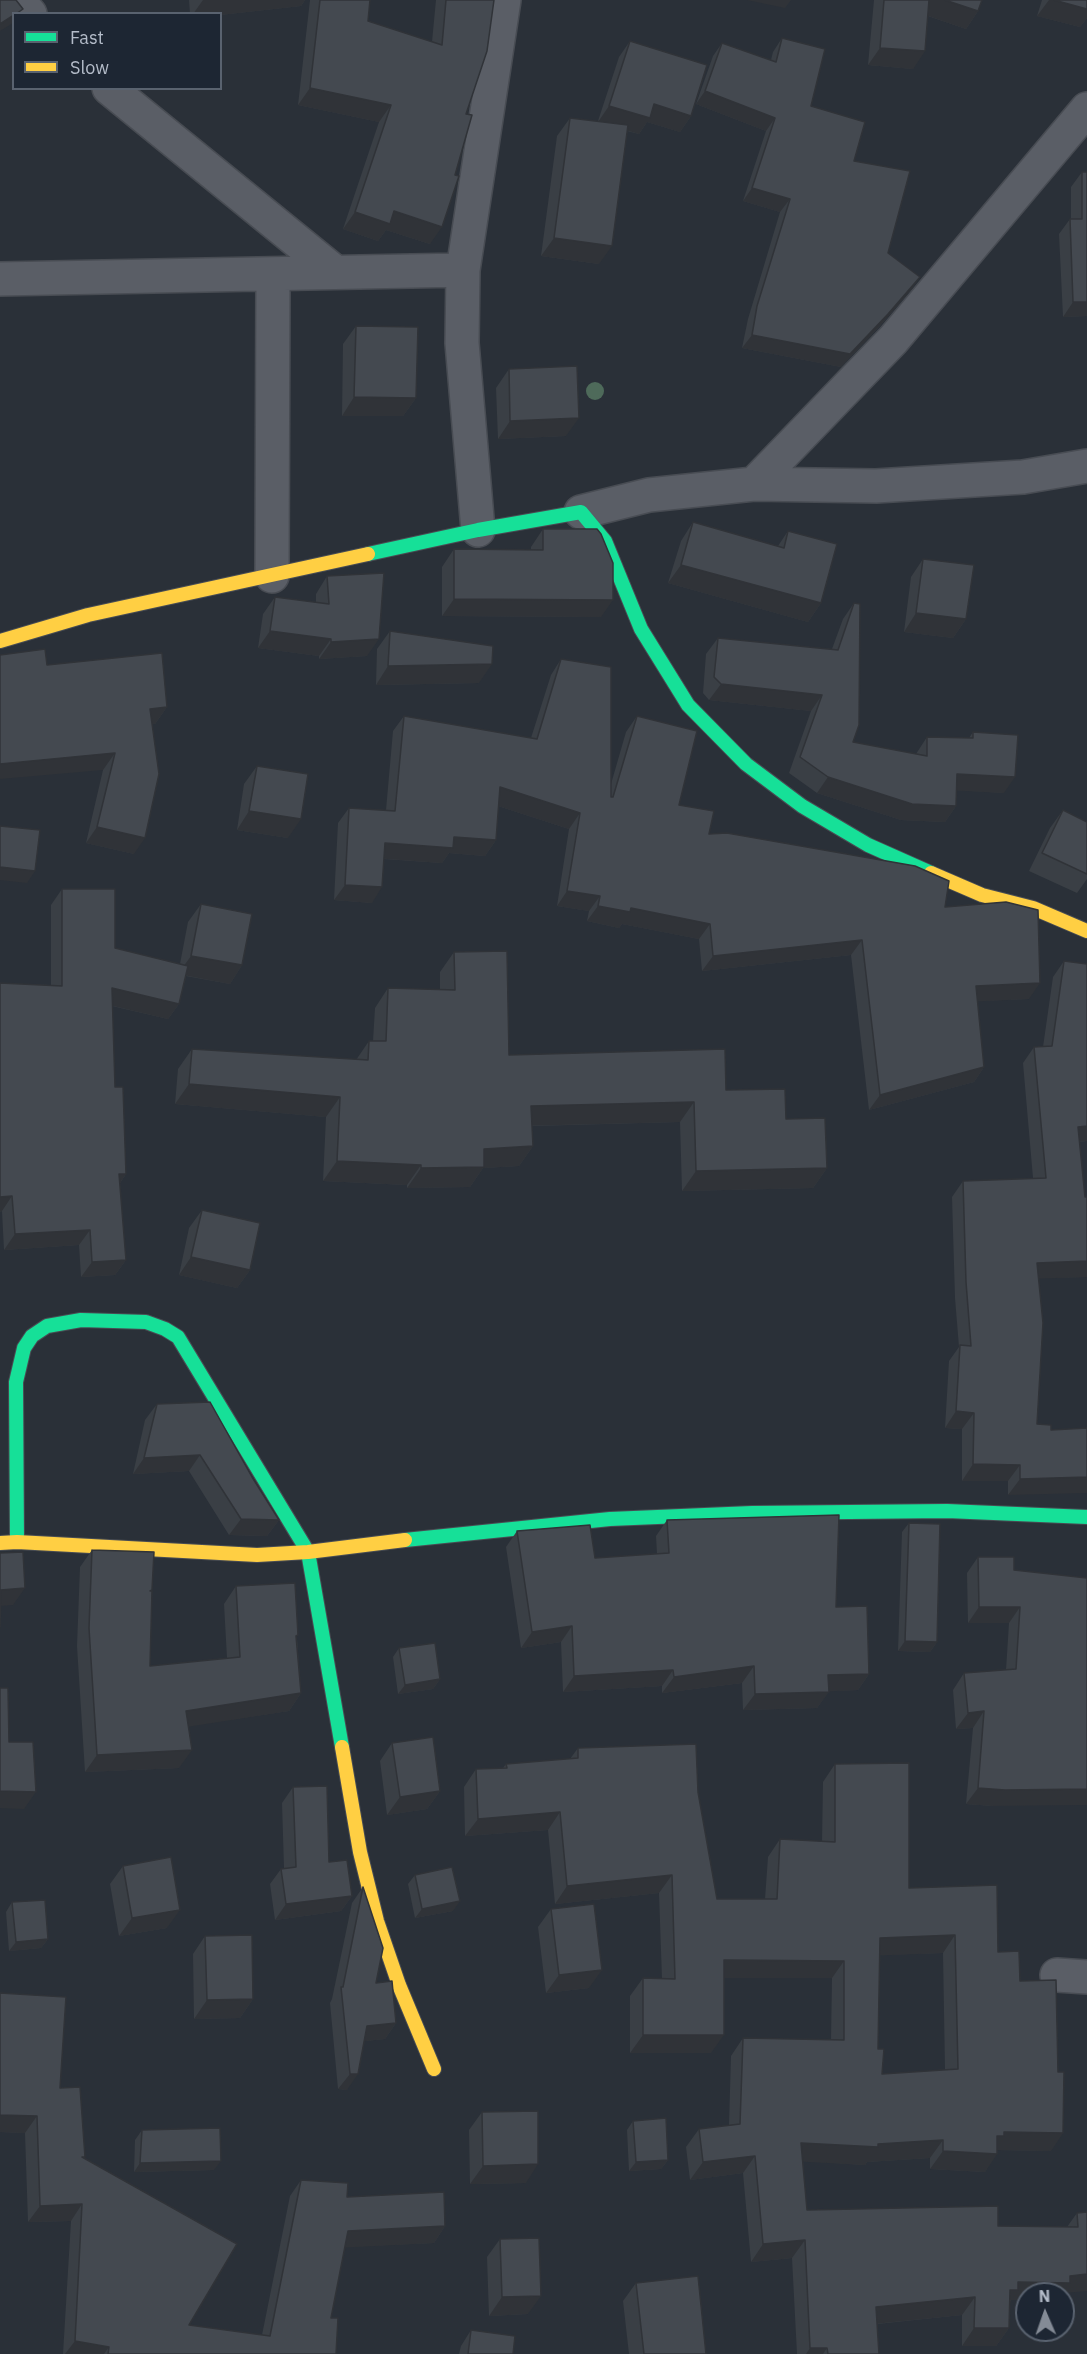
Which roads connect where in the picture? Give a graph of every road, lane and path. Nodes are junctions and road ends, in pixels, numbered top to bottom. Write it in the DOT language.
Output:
graph roads {
  1 [pos="18,0"];
  2 [pos="504,0"];
  3 [pos="28,12"];
  4 [pos="111,90"];
  5 [pos="1087,109"];
  6 [pos="463,270"];
  7 [pos="335,272"];
  8 [pos="273,274"];
  9 [pos="0,279"];
  10 [pos="1087,466"];
  11 [pos="754,484"];
  12 [pos="581,512"];
  13 [pos="477,530"];
  14 [pos="272,576"];
  15 [pos="0,641"];
  16 [pos="1087,931"];
  17 [pos="1087,1516"];
  18 [pos="17,1542"];
  19 [pos="0,1543"];
  20 [pos="308,1552"];
  21 [pos="434,2069"];
  1 -- 3 [label="street"];
  2 -- 6 [label="street"];
  4 -- 7 [label="street"];
  5 -- 11 [label="street"];
  6 -- 7 [label="street"];
  6 -- 13 [label="street"];
  7 -- 8 [label="street"];
  8 -- 9 [label="street"];
  8 -- 14 [label="street"];
  10 -- 11 [label="street"];
  11 -- 12 [label="street"];
  12 -- 13 [label="street"];
  12 -- 16 [label="street"];
  13 -- 14 [label="street"];
  14 -- 15 [label="street"];
  17 -- 20 [label="street"];
  18 -- 19 [label="street"];
  18 -- 20 [label="street"];
  18 -- 20 [label="street"];
  20 -- 21 [label="street"];
}
